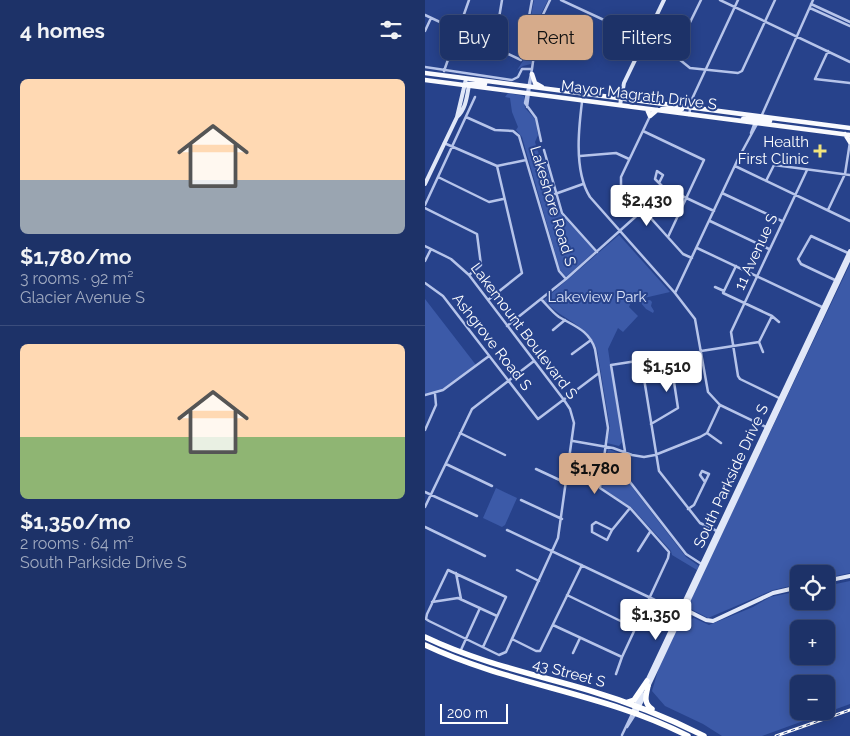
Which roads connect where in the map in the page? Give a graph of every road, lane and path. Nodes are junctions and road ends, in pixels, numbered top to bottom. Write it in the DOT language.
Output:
graph roads {
  1 [pos="468,0"];
  2 [pos="502,0"];
  3 [pos="533,0"];
  4 [pos="550,0"];
  5 [pos="561,0"];
  6 [pos="663,0"];
  7 [pos="701,0"];
  8 [pos="720,0"];
  9 [pos="738,0"];
  10 [pos="775,0"];
  11 [pos="813,0"];
  12 [pos="811,6"];
  13 [pos="735,7"];
  14 [pos="425,15"];
  15 [pos="464,15"];
  16 [pos="500,15"];
  17 [pos="656,15"];
  18 [pos="431,18"];
  19 [pos="603,20"];
  20 [pos="765,21"];
  21 [pos="440,22"];
  22 [pos="850,22"];
  23 [pos="850,26"];
  24 [pos="425,31"];
  25 [pos="797,36"];
  26 [pos="828,51"];
  27 [pos="508,54"];
  28 [pos="449,60"];
  29 [pos="635,60"];
  30 [pos="850,62"];
  31 [pos="425,68"];
  32 [pos="706,70"];
  33 [pos="445,71"];
  34 [pos="532,71"];
  35 [pos="425,73"];
  36 [pos="425,80"];
  37 [pos="467,82"];
  38 [pos="850,83"];
  39 [pos="529,87"];
  40 [pos="548,89"];
  41 [pos="528,94"];
  42 [pos="583,94"];
  43 [pos="475,97"];
  44 [pos="621,98"];
  45 [pos="582,100"];
  46 [pos="595,102"];
  47 [pos="645,102"];
  48 [pos="620,105"];
  49 [pos="690,108"];
  50 [pos="647,109"];
  51 [pos="658,110"];
  52 [pos="724,112"];
  53 [pos="689,115"];
  54 [pos="649,116"];
  55 [pos="466,117"];
  56 [pos="757,120"];
  57 [pos="850,128"];
  58 [pos="643,131"];
  59 [pos="848,134"];
  60 [pos="541,141"];
  61 [pos="850,141"];
  62 [pos="444,143"];
  63 [pos="452,147"];
  64 [pos="544,150"];
  65 [pos="580,156"];
  66 [pos="629,159"];
  67 [pos="527,160"];
  68 [pos="497,166"];
  69 [pos="735,166"];
  70 [pos="807,170"];
  71 [pos="845,174"];
  72 [pos="850,175"];
  73 [pos="439,177"];
  74 [pos="766,181"];
  75 [pos="659,183"];
  76 [pos="425,184"];
  77 [pos="583,184"];
  78 [pos="722,193"];
  79 [pos="555,194"];
  80 [pos="795,195"];
  81 [pos="504,198"];
  82 [pos="686,198"];
  83 [pos="425,207"];
  84 [pos="643,210"];
  85 [pos="828,210"];
  86 [pos="714,211"];
  87 [pos="709,221"];
  88 [pos="850,221"];
  89 [pos="783,222"];
  90 [pos="620,231"];
  91 [pos="667,237"];
  92 [pos="425,246"];
  93 [pos="697,248"];
  94 [pos="431,249"];
  95 [pos="769,249"];
  96 [pos="597,252"];
  97 [pos="850,254"];
  98 [pos="692,258"];
  99 [pos="425,261"];
  100 [pos="736,266"];
  101 [pos="469,275"];
  102 [pos="757,276"];
  103 [pos="566,279"];
  104 [pos="837,281"];
  105 [pos="425,282"];
  106 [pos="715,287"];
  107 [pos="724,291"];
  108 [pos="675,293"];
  109 [pos="541,299"];
  110 [pos="488,300"];
  111 [pos="744,303"];
  112 [pos="824,308"];
  113 [pos="772,316"];
  114 [pos="565,320"];
  115 [pos="779,322"];
  116 [pos="507,326"];
  117 [pos="553,330"];
  118 [pos="591,340"];
  119 [pos="759,342"];
  120 [pos="733,346"];
  121 [pos="701,350"];
  122 [pos="763,352"];
  123 [pos="571,354"];
  124 [pos="489,356"];
  125 [pos="670,356"];
  126 [pos="641,360"];
  127 [pos="534,361"];
  128 [pos="599,373"];
  129 [pos="508,381"];
  130 [pos="435,394"];
  131 [pos="425,396"];
  132 [pos="782,399"];
  133 [pos="564,400"];
  134 [pos="720,406"];
  135 [pos="651,424"];
  136 [pos="768,428"];
  137 [pos="425,430"];
  138 [pos="707,432"];
  139 [pos="461,433"];
  140 [pos="573,441"];
  141 [pos="721,443"];
  142 [pos="605,446"];
  143 [pos="625,452"];
  144 [pos="505,455"];
  145 [pos="655,455"];
  146 [pos="446,464"];
  147 [pos="535,469"];
  148 [pos="705,482"];
  149 [pos="567,483"];
  150 [pos="492,486"];
  151 [pos="425,492"];
  152 [pos="431,494"];
  153 [pos="521,500"];
  154 [pos="425,508"];
  155 [pos="630,508"];
  156 [pos="688,509"];
  157 [pos="477,516"];
  158 [pos="562,518"];
  159 [pos="425,528"];
  160 [pos="507,530"];
  161 [pos="612,530"];
  162 [pos="650,532"];
  163 [pos="719,532"];
  164 [pos="638,551"];
  165 [pos="553,552"];
  166 [pos="485,556"];
  167 [pos="582,565"];
  168 [pos="703,565"];
  169 [pos="517,570"];
  170 [pos="456,573"];
  171 [pos="850,576"];
  172 [pos="835,579"];
  173 [pos="539,581"];
  174 [pos="790,589"];
  175 [pos="567,595"];
  176 [pos="650,598"];
  177 [pos="461,599"];
  178 [pos="432,602"];
  179 [pos="480,608"];
  180 [pos="683,609"];
  181 [pos="692,614"];
  182 [pos="497,616"];
  183 [pos="679,620"];
  184 [pos="553,625"];
  185 [pos="635,628"];
  186 [pos="425,637"];
  187 [pos="581,638"];
  188 [pos="466,639"];
  189 [pos="512,639"];
  190 [pos="425,645"];
  191 [pos="483,647"];
  192 [pos="460,652"];
  193 [pos="573,653"];
  194 [pos="621,657"];
  195 [pos="615,674"];
  196 [pos="648,683"];
  197 [pos="626,702"];
  198 [pos="638,706"];
  199 [pos="634,713"];
  200 [pos="662,716"];
  201 [pos="622,735"];
  202 [pos="688,736"];
  203 [pos="704,736"];
  1 -- 15 [label="street"];
  2 -- 16 [label="street"];
  3 -- 27 [label="street"];
  4 -- 34 [label="street"];
  5 -- 19 [label="street"];
  6 -- 17 [label="main road"];
  7 -- 32 [label="street"];
  8 -- 13 [label="street"];
  9 -- 13 [label="street"];
  10 -- 20 [label="street"];
  11 -- 12 [label="street"];
  12 -- 22 [label="street"];
  12 -- 23 [label="street"];
  12 -- 25 [label="street"];
  13 -- 20 [label="street"];
  13 -- 32 [label="street"];
  14 -- 18 [label="street"];
  18 -- 21 [label="street"];
  18 -- 24 [label="street"];
  20 -- 25 [label="street"];
  20 -- 32 [label="street"];
  25 -- 26 [label="street"];
  25 -- 56 [label="street"];
  26 -- 30 [label="street"];
  26 -- 38 [label="street"];
  28 -- 33 [label="street"];
  29 -- 44 [label="main road"];
  31 -- 33 [label="street"];
  32 -- 49 [label="street"];
  33 -- 34 [label="street"];
  34 -- 39 [label="street"];
  34 -- 40 [label="main road"];
  35 -- 37 [label="main road, Mayor Magrath Drive S"];
  36 -- 37 [label="main road, Mayor Magrath Drive S"];
  37 -- 39 [label="main road, Mayor Magrath Drive S"];
  37 -- 41 [label="main road, Mayor Magrath Drive S"];
  37 -- 62 [label="main road"];
  39 -- 40 [label="main road, Mayor Magrath Drive S"];
  39 -- 41 [label="street"];
  40 -- 42 [label="main road, Mayor Magrath Drive S"];
  41 -- 45 [label="main road, Mayor Magrath Drive S"];
  41 -- 60 [label="street"];
  42 -- 44 [label="main road, Mayor Magrath Drive S"];
  42 -- 45 [label="street"];
  43 -- 55 [label="street"];
  44 -- 46 [label="main road"];
  44 -- 47 [label="main road, Mayor Magrath Drive S"];
  44 -- 48 [label="main road"];
  45 -- 46 [label="main road, Mayor Magrath Drive S"];
  45 -- 65 [label="street"];
  46 -- 48 [label="main road, Mayor Magrath Drive S"];
  47 -- 48 [label="main road"];
  47 -- 49 [label="main road, Mayor Magrath Drive S"];
  48 -- 50 [label="main road, Mayor Magrath Drive S"];
  49 -- 51 [label="main road"];
  49 -- 52 [label="main road, Mayor Magrath Drive S"];
  49 -- 53 [label="street"];
  50 -- 51 [label="main road, Mayor Magrath Drive S"];
  50 -- 54 [label="main road"];
  51 -- 53 [label="main road, Mayor Magrath Drive S"];
  51 -- 54 [label="main road"];
  52 -- 53 [label="main road"];
  52 -- 56 [label="main road, Mayor Magrath Drive S"];
  53 -- 56 [label="main road, Mayor Magrath Drive S"];
  54 -- 58 [label="street"];
  55 -- 63 [label="street"];
  55 -- 67 [label="street, Lakeshore Road S"];
  56 -- 57 [label="main road, Mayor Magrath Drive S"];
  56 -- 59 [label="main road, Mayor Magrath Drive S"];
  56 -- 69 [label="street"];
  58 -- 66 [label="street"];
  58 -- 82 [label="street"];
  59 -- 61 [label="main road"];
  61 -- 71 [label="street"];
  62 -- 63 [label="street"];
  62 -- 76 [label="main road"];
  63 -- 68 [label="street"];
  63 -- 73 [label="street"];
  64 -- 79 [label="street"];
  65 -- 66 [label="street"];
  65 -- 77 [label="street"];
  66 -- 84 [label="street"];
  67 -- 68 [label="street"];
  67 -- 103 [label="street, Lakeshore Road S"];
  68 -- 81 [label="street"];
  69 -- 74 [label="street"];
  69 -- 78 [label="street"];
  70 -- 71 [label="street"];
  70 -- 74 [label="street"];
  70 -- 80 [label="street, 11 Avenue S"];
  71 -- 72 [label="street"];
  71 -- 85 [label="street"];
  73 -- 81 [label="street"];
  73 -- 83 [label="street"];
  74 -- 80 [label="street"];
  75 -- 82 [label="street"];
  77 -- 79 [label="street"];
  77 -- 90 [label="street"];
  78 -- 86 [label="street"];
  78 -- 89 [label="street"];
  79 -- 96 [label="street"];
  80 -- 85 [label="street"];
  80 -- 89 [label="street, 11 Avenue S"];
  81 -- 110 [label="street"];
  82 -- 86 [label="street"];
  82 -- 91 [label="street"];
  83 -- 101 [label="street"];
  84 -- 90 [label="street"];
  84 -- 91 [label="street"];
  85 -- 88 [label="street"];
  86 -- 87 [label="street"];
  87 -- 93 [label="street"];
  87 -- 95 [label="street"];
  89 -- 95 [label="street, 11 Avenue S"];
  90 -- 96 [label="street"];
  90 -- 108 [label="street"];
  91 -- 98 [label="street"];
  92 -- 94 [label="street, Lakemount Boulevard S"];
  93 -- 98 [label="street"];
  93 -- 100 [label="street"];
  94 -- 99 [label="street"];
  94 -- 101 [label="street, Lakemount Boulevard S"];
  95 -- 102 [label="street, 11 Avenue S"];
  96 -- 103 [label="street"];
  97 -- 104 [label="main road, South Parkside Drive S"];
  97 -- 104 [label="street"];
  98 -- 108 [label="street"];
  100 -- 102 [label="street"];
  100 -- 107 [label="street"];
  101 -- 110 [label="street, Lakemount Boulevard S"];
  102 -- 111 [label="street, 11 Avenue S"];
  102 -- 112 [label="street"];
  103 -- 109 [label="street"];
  104 -- 112 [label="main road, South Parkside Drive S"];
  105 -- 124 [label="street, Ashgrove Road S"];
  106 -- 107 [label="street"];
  107 -- 111 [label="street"];
  108 -- 121 [label="street"];
  109 -- 114 [label="street"];
  109 -- 116 [label="street"];
  110 -- 116 [label="street, Lakemount Boulevard S"];
  111 -- 113 [label="street"];
  111 -- 120 [label="street, 11 Avenue S"];
  112 -- 132 [label="main road, South Parkside Drive S"];
  113 -- 115 [label="street"];
  113 -- 119 [label="street"];
  114 -- 117 [label="street"];
  114 -- 118 [label="street"];
  116 -- 127 [label="street, Lakemount Boulevard S"];
  118 -- 123 [label="street"];
  118 -- 128 [label="street"];
  119 -- 120 [label="street"];
  119 -- 122 [label="street"];
  120 -- 121 [label="street"];
  120 -- 132 [label="street, 11 Avenue S"];
  121 -- 125 [label="street"];
  121 -- 134 [label="street"];
  124 -- 129 [label="street, Ashgrove Road S"];
  124 -- 130 [label="street"];
  125 -- 126 [label="street"];
  125 -- 135 [label="street"];
  126 -- 135 [label="street"];
  126 -- 143 [label="street"];
  127 -- 129 [label="street"];
  127 -- 133 [label="street, Lakemount Boulevard S"];
  128 -- 133 [label="street"];
  128 -- 142 [label="street"];
  129 -- 133 [label="street, Ashgrove Road S"];
  129 -- 139 [label="street"];
  130 -- 131 [label="street"];
  130 -- 137 [label="street"];
  132 -- 136 [label="main road, South Parkside Drive S"];
  133 -- 140 [label="street, Lakemount Boulevard S"];
  134 -- 136 [label="street"];
  134 -- 138 [label="street"];
  135 -- 145 [label="street"];
  136 -- 163 [label="main road, South Parkside Drive S"];
  138 -- 141 [label="street"];
  138 -- 145 [label="street"];
  139 -- 144 [label="street"];
  139 -- 146 [label="street"];
  140 -- 142 [label="street"];
  140 -- 149 [label="street, Lakemount Boulevard S"];
  142 -- 143 [label="street"];
  142 -- 155 [label="street"];
  143 -- 145 [label="street"];
  143 -- 168 [label="street"];
  145 -- 156 [label="street"];
  146 -- 150 [label="street"];
  146 -- 152 [label="street"];
  147 -- 149 [label="street"];
  148 -- 156 [label="street"];
  149 -- 158 [label="street, Lakemount Boulevard S"];
  151 -- 152 [label="street"];
  152 -- 154 [label="street"];
  152 -- 157 [label="street"];
  153 -- 158 [label="street"];
  155 -- 161 [label="street"];
  155 -- 162 [label="street"];
  156 -- 163 [label="street"];
  158 -- 165 [label="street, Lakemount Boulevard S"];
  159 -- 166 [label="street"];
  160 -- 165 [label="street"];
  161 -- 161 [label="street"];
  162 -- 164 [label="street"];
  162 -- 176 [label="street"];
  163 -- 168 [label="main road, South Parkside Drive S"];
  165 -- 167 [label="street"];
  165 -- 173 [label="street, Lakemount Boulevard S"];
  167 -- 175 [label="street"];
  167 -- 176 [label="street"];
  168 -- 180 [label="main road, South Parkside Drive S"];
  169 -- 173 [label="street"];
  170 -- 177 [label="street"];
  170 -- 178 [label="street"];
  170 -- 182 [label="street"];
  171 -- 172 [label="main road"];
  173 -- 189 [label="street, Lakemount Boulevard S"];
  174 -- 181 [label="main road"];
  175 -- 184 [label="street"];
  175 -- 185 [label="street"];
  176 -- 180 [label="street"];
  176 -- 185 [label="street"];
  177 -- 178 [label="street"];
  177 -- 179 [label="street"];
  178 -- 188 [label="street, Lakemount Boulevard S"];
  179 -- 182 [label="street"];
  179 -- 188 [label="street"];
  180 -- 181 [label="main road"];
  180 -- 183 [label="main road, South Parkside Drive S"];
  180 -- 196 [label="main road, South Parkside Drive S"];
  181 -- 183 [label="main road"];
  182 -- 191 [label="street"];
  183 -- 196 [label="main road, South Parkside Drive S"];
  184 -- 187 [label="street"];
  184 -- 189 [label="street"];
  185 -- 194 [label="street"];
  186 -- 192 [label="highway, 43 Street S"];
  187 -- 193 [label="street"];
  187 -- 194 [label="street"];
  188 -- 191 [label="street, Lakemount Boulevard S"];
  188 -- 192 [label="street"];
  189 -- 191 [label="street, Lakemount Boulevard S"];
  190 -- 199 [label="highway, 43 Street S"];
  192 -- 197 [label="highway, 43 Street S"];
  194 -- 195 [label="street"];
  196 -- 197 [label="highway"];
  196 -- 198 [label="main road, South Parkside Drive S"];
  196 -- 200 [label="highway"];
  197 -- 198 [label="highway, 43 Street S"];
  198 -- 199 [label="main road, South Parkside Drive S"];
  198 -- 200 [label="highway, 43 Street S"];
  199 -- 201 [label="street"];
  199 -- 202 [label="highway, 43 Street S"];
  200 -- 203 [label="highway, 43 Street S"];
}
